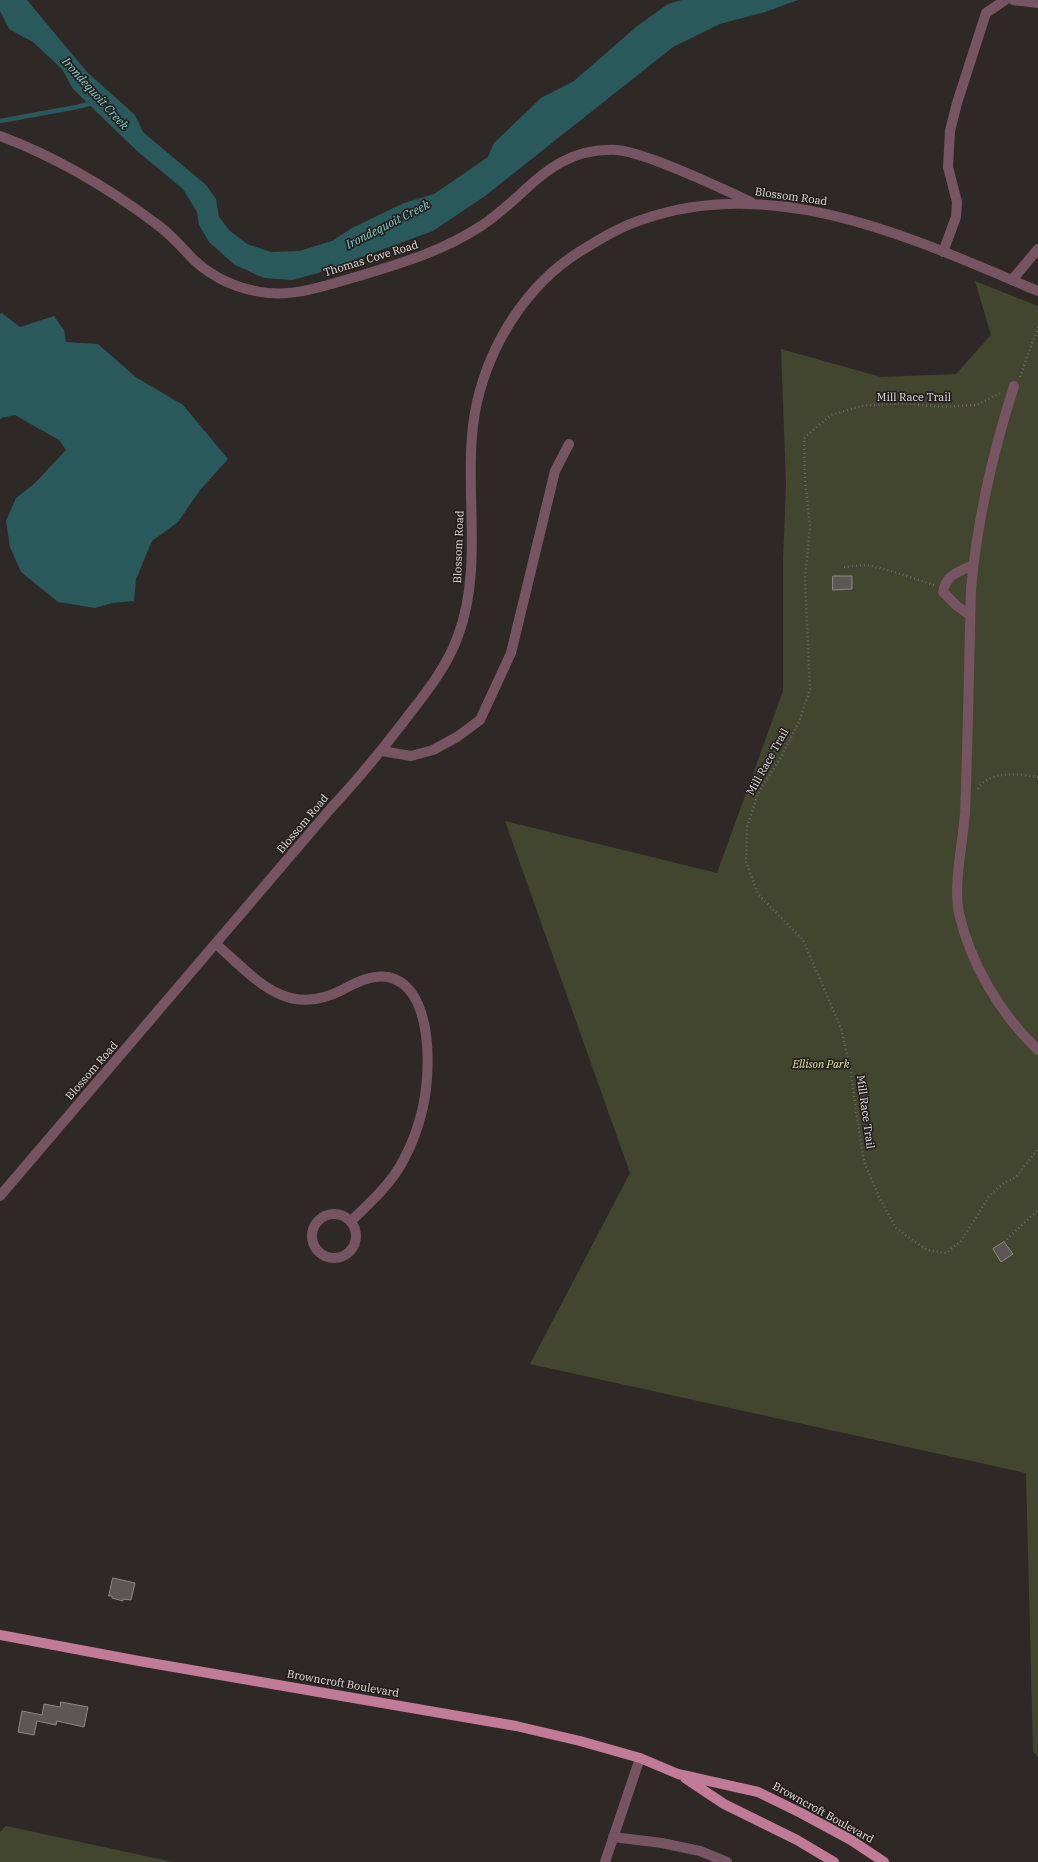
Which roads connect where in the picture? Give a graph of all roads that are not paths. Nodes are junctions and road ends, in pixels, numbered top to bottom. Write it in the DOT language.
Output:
graph roads {
  1 [pos="1004,0"];
  2 [pos="1013,0"];
  3 [pos="1038,3"];
  4 [pos="0,136"];
  5 [pos="753,203"];
  6 [pos="1038,249"];
  7 [pos="943,252"];
  8 [pos="1012,280"];
  9 [pos="1038,291"];
  10 [pos="1014,386"];
  11 [pos="568,444"];
  12 [pos="973,565"];
  13 [pos="970,615"];
  14 [pos="382,751"];
  15 [pos="217,945"];
  16 [pos="1038,1050"];
  17 [pos="0,1196"];
  18 [pos="351,1221"];
  19 [pos="0,1635"];
  20 [pos="640,1758"];
  21 [pos="678,1774"];
  22 [pos="613,1837"];
  23 [pos="605,1862"];
  24 [pos="727,1862"];
  25 [pos="834,1862"];
  26 [pos="884,1862"];
  1 -- 7 [label="street"];
  2 -- 3 [label="street"];
  4 -- 5 [label="street, Thomas Cove Road"];
  5 -- 7 [label="street, Blossom Road"];
  5 -- 14 [label="street, Blossom Road"];
  6 -- 8 [label="street"];
  7 -- 8 [label="street, Blossom Road"];
  8 -- 9 [label="street, Blossom Road"];
  10 -- 12 [label="street"];
  11 -- 14 [label="street"];
  12 -- 13 [label="street"];
  12 -- 13 [label="street"];
  13 -- 16 [label="street"];
  14 -- 15 [label="street, Blossom Road"];
  15 -- 17 [label="street, Blossom Road"];
  15 -- 18 [label="street"];
  18 -- 18 [label="street"];
  19 -- 20 [label="main road, Browncroft Boulevard"];
  20 -- 21 [label="main road, Browncroft Boulevard"];
  20 -- 22 [label="street"];
  21 -- 25 [label="main road, Browncroft Boulevard"];
  21 -- 26 [label="main road, Browncroft Boulevard"];
  22 -- 23 [label="street"];
  22 -- 24 [label="street"];
}
